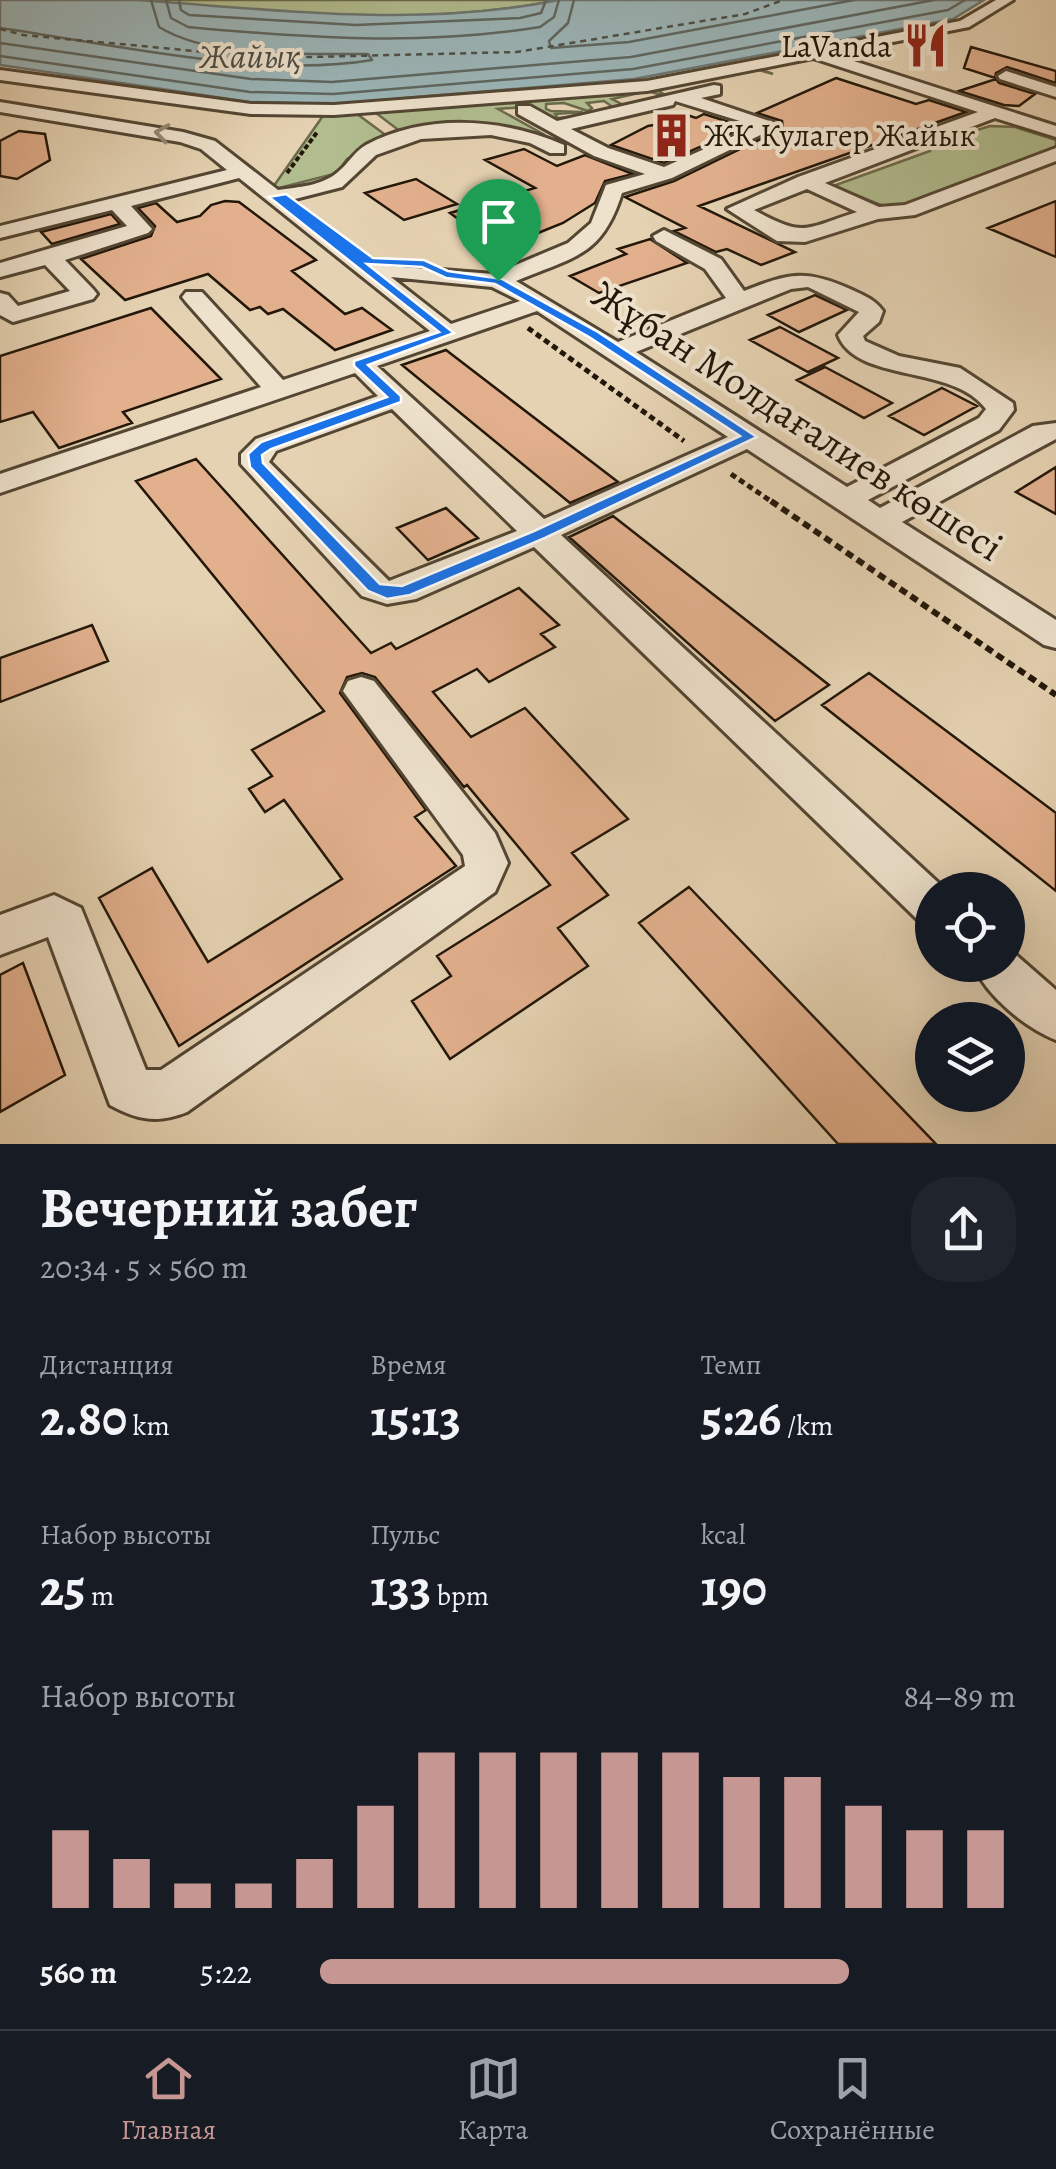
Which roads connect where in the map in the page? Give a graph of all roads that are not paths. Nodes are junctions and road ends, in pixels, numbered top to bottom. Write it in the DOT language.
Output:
graph roads {
  1 [pos="1006,0"];
  2 [pos="814,54"];
  3 [pos="0,75"];
  4 [pos="1006,76"];
  5 [pos="763,79"];
  6 [pos="1056,92"];
  7 [pos="681,98"];
  8 [pos="0,107"];
  9 [pos="524,110"];
  10 [pos="994,112"];
  11 [pos="555,127"];
  12 [pos="1056,132"];
  13 [pos="1056,154"];
  14 [pos="581,164"];
  15 [pos="234,166"];
  16 [pos="665,174"];
  17 [pos="805,181"];
  18 [pos="278,197"];
  19 [pos="117,203"];
  20 [pos="876,213"];
  21 [pos="0,219"];
  22 [pos="0,232"];
  23 [pos="664,236"];
  24 [pos="50,257"];
  25 [pos="0,270"];
  26 [pos="373,272"];
  27 [pos="498,281"];
  28 [pos="194,297"];
  29 [pos="0,300"];
  30 [pos="540,302"];
  31 [pos="741,303"];
  32 [pos="448,333"];
  33 [pos="618,350"];
  34 [pos="359,363"];
  35 [pos="278,390"];
  36 [pos="396,399"];
  37 [pos="1056,431"];
  38 [pos="750,437"];
  39 [pos="0,484"];
  40 [pos="847,499"];
  41 [pos="880,520"];
  42 [pos="540,534"];
  43 [pos="1056,636"];
  44 [pos="361,691"];
  45 [pos="915,889"];
  46 [pos="0,935"];
  47 [pos="1016,982"];
  48 [pos="1056,1017"];
  1 -- 2 [label="street"];
  2 -- 3 [label="street"];
  2 -- 10 [label="street"];
  4 -- 6 [label="street"];
  5 -- 7 [label="street"];
  7 -- 11 [label="street"];
  7 -- 16 [label="street"];
  15 -- 8 [label="street, one-way"];
  9 -- 11 [label="street"];
  10 -- 12 [label="street"];
  10 -- 17 [label="street"];
  11 -- 16 [label="street"];
  13 -- 20 [label="street"];
  14 -- 18 [label="street"];
  15 -- 18 [label="street"];
  15 -- 19 [label="street"];
  15 -- 21 [label="street"];
  16 -- 27 [label="street"];
  17 -- 20 [label="street"];
  17 -- 20 [label="street"];
  18 -- 26 [label="street"];
  19 -- 22 [label="street"];
  19 -- 24 [label="street"];
  23 -- 31 [label="street"];
  24 -- 25 [label="street"];
  24 -- 29 [label="street"];
  26 -- 27 [label="street, Жұбан Молдағалиев көшесі"];
  26 -- 32 [label="street"];
  27 -- 30 [label="street, Жұбан Молдағалиев көшесі"];
  28 -- 35 [label="street"];
  30 -- 32 [label="street"];
  30 -- 33 [label="street, Жұбан Молдағалиев көшесі"];
  31 -- 33 [label="street"];
  31 -- 40 [label="street"];
  32 -- 34 [label="street"];
  33 -- 38 [label="street, Жұбан Молдағалиев көшесі"];
  34 -- 35 [label="street"];
  34 -- 36 [label="street"];
  35 -- 39 [label="street"];
  36 -- 42 [label="street"];
  36 -- 42 [label="street"];
  37 -- 41 [label="street"];
  38 -- 40 [label="street, Жұбан Молдағалиев көшесі"];
  38 -- 42 [label="street"];
  40 -- 41 [label="street, Жұбан Молдағалиев көшесі"];
  41 -- 43 [label="street, Жұбан Молдағалиев көшесі"];
  42 -- 45 [label="street"];
  44 -- 46 [label="street"];
  47 -- 48 [label="street"];
}
